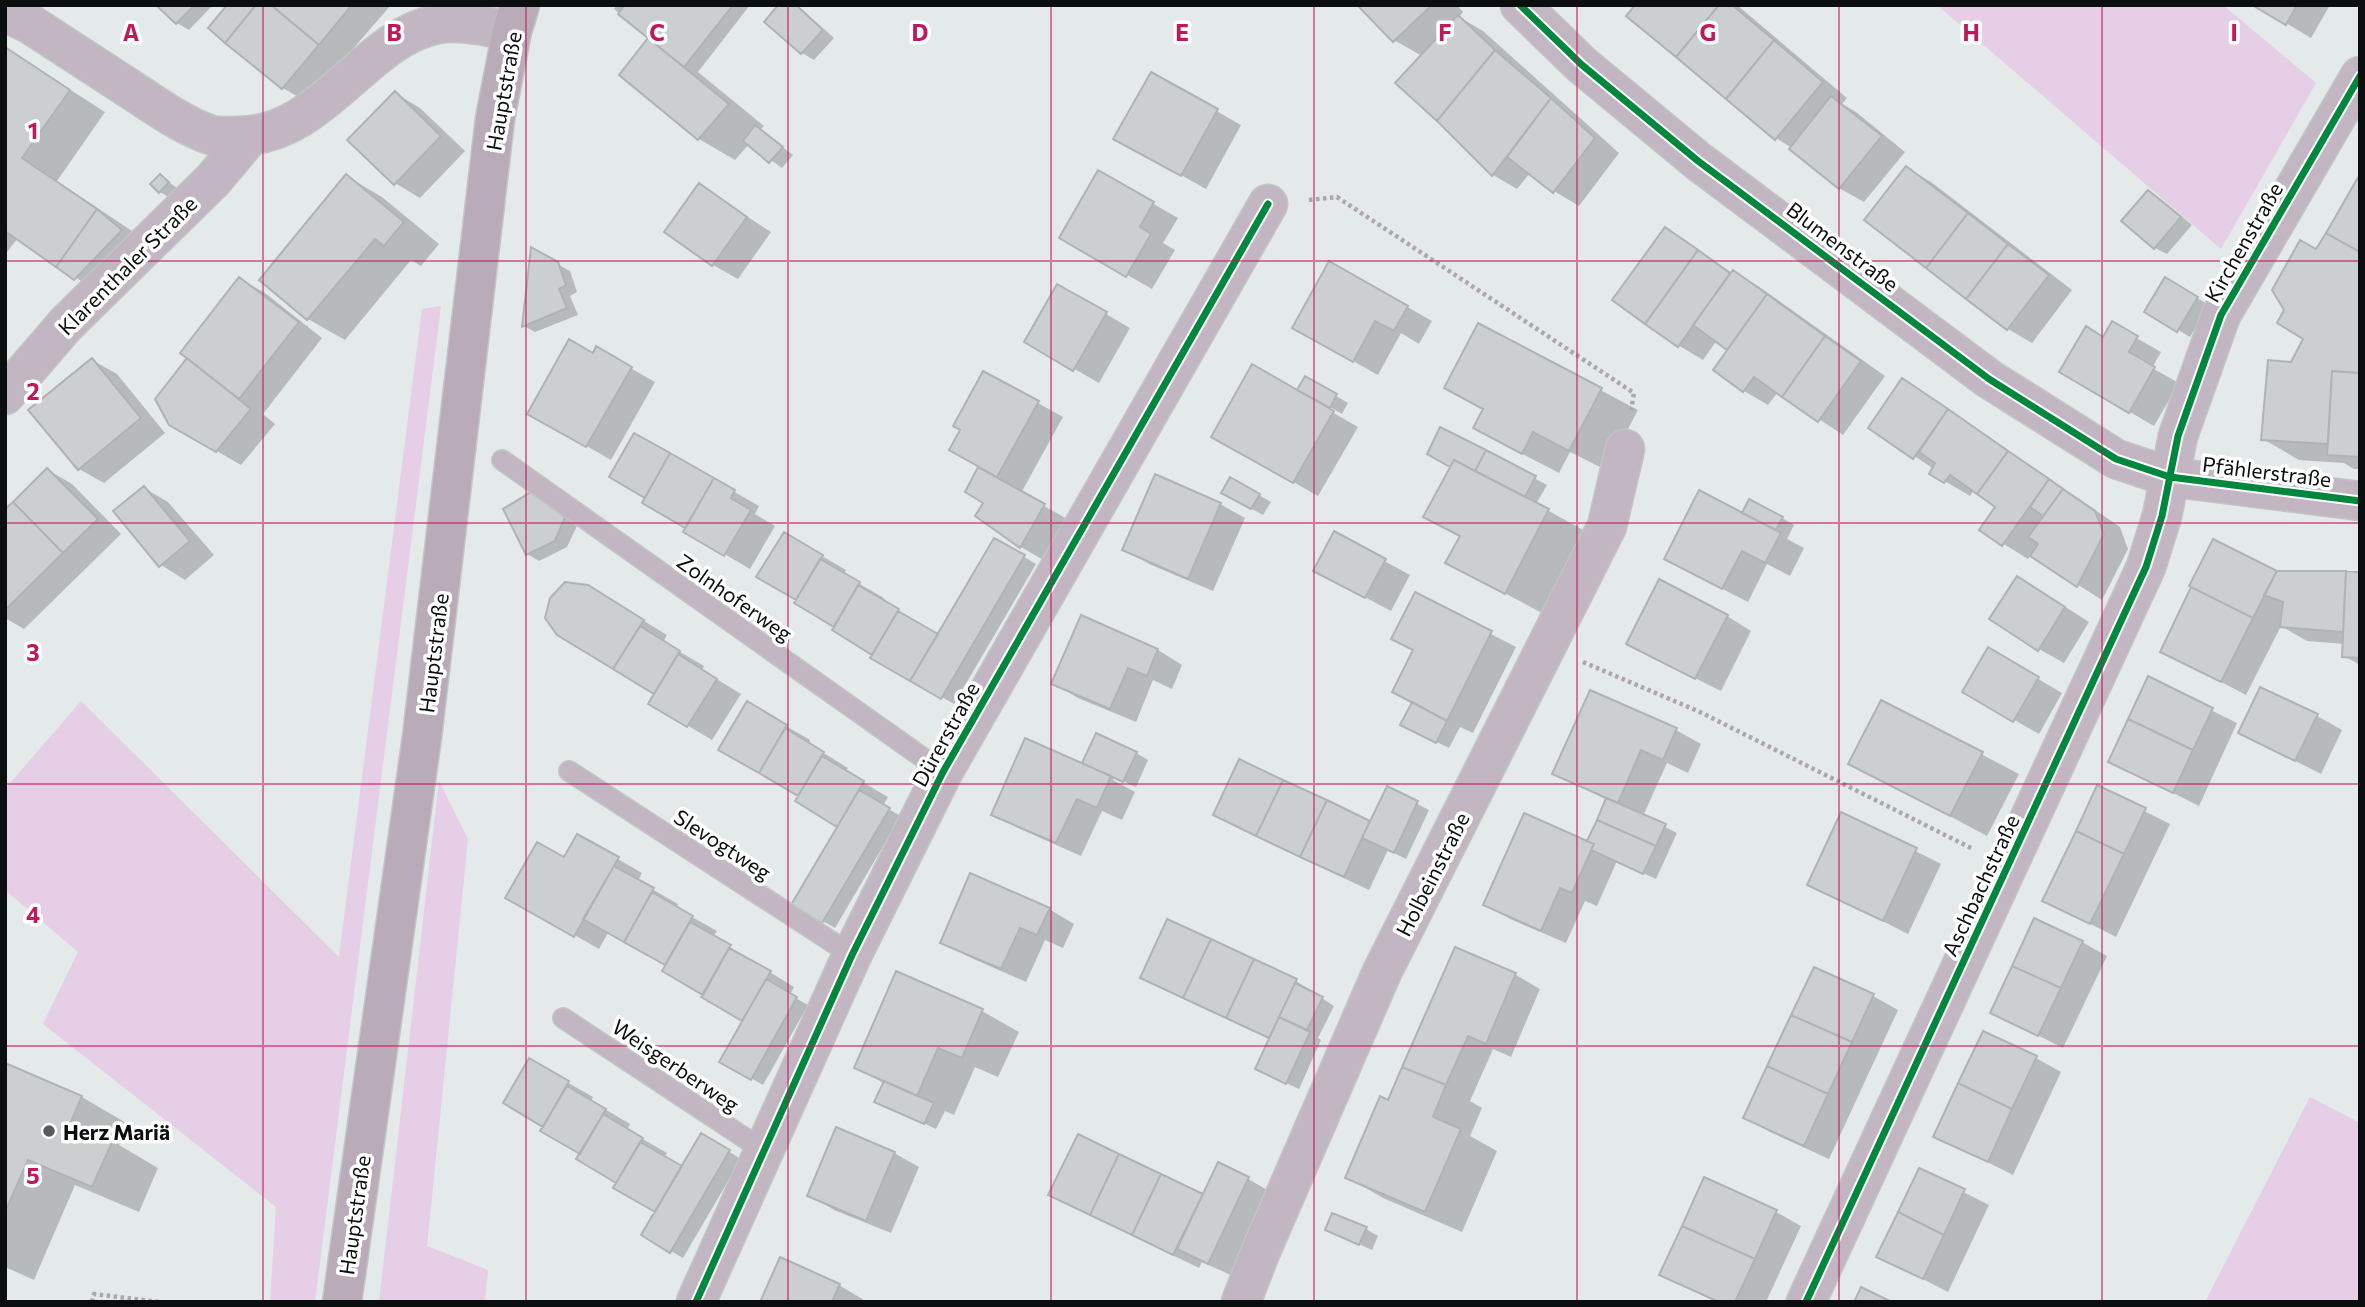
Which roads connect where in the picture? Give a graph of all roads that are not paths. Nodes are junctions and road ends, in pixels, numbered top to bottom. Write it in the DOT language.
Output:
graph roads {
  1 [pos="1520,5"];
  2 [pos="5,12"];
  3 [pos="516,18"];
  4 [pos="2360,76"];
  5 [pos="250,136"];
  6 [pos="1268,204"];
  7 [pos="5,395"];
  8 [pos="1625,449"];
  9 [pos="502,460"];
  10 [pos="2170,477"];
  11 [pos="2360,501"];
  12 [pos="569,771"];
  13 [pos="943,772"];
  14 [pos="852,955"];
  15 [pos="563,1018"];
  16 [pos="763,1150"];
  17 [pos="342,1302"];
  18 [pos="696,1302"];
  19 [pos="1241,1302"];
  20 [pos="1806,1302"];
  1 -- 10 [label="street, Blumenstraße"];
  2 -- 5 [label="street"];
  3 -- 5 [label="street"];
  3 -- 17 [label="main road, Hauptstraße"];
  4 -- 10 [label="street, Kirchenstraße"];
  5 -- 7 [label="street, Klarenthaler Straße"];
  6 -- 13 [label="street, Dürerstraße"];
  8 -- 19 [label="street, Holbeinstraße"];
  9 -- 13 [label="lane, Zolnhoferweg"];
  10 -- 11 [label="street, Pfählerstraße"];
  10 -- 20 [label="street, Aschbachstraße"];
  12 -- 14 [label="lane, Slevogtweg"];
  13 -- 14 [label="street, Dürerstraße"];
  14 -- 16 [label="street, Dürerstraße"];
  15 -- 16 [label="lane, Weisgerberweg"];
  16 -- 18 [label="street, Dürerstraße"];
}
